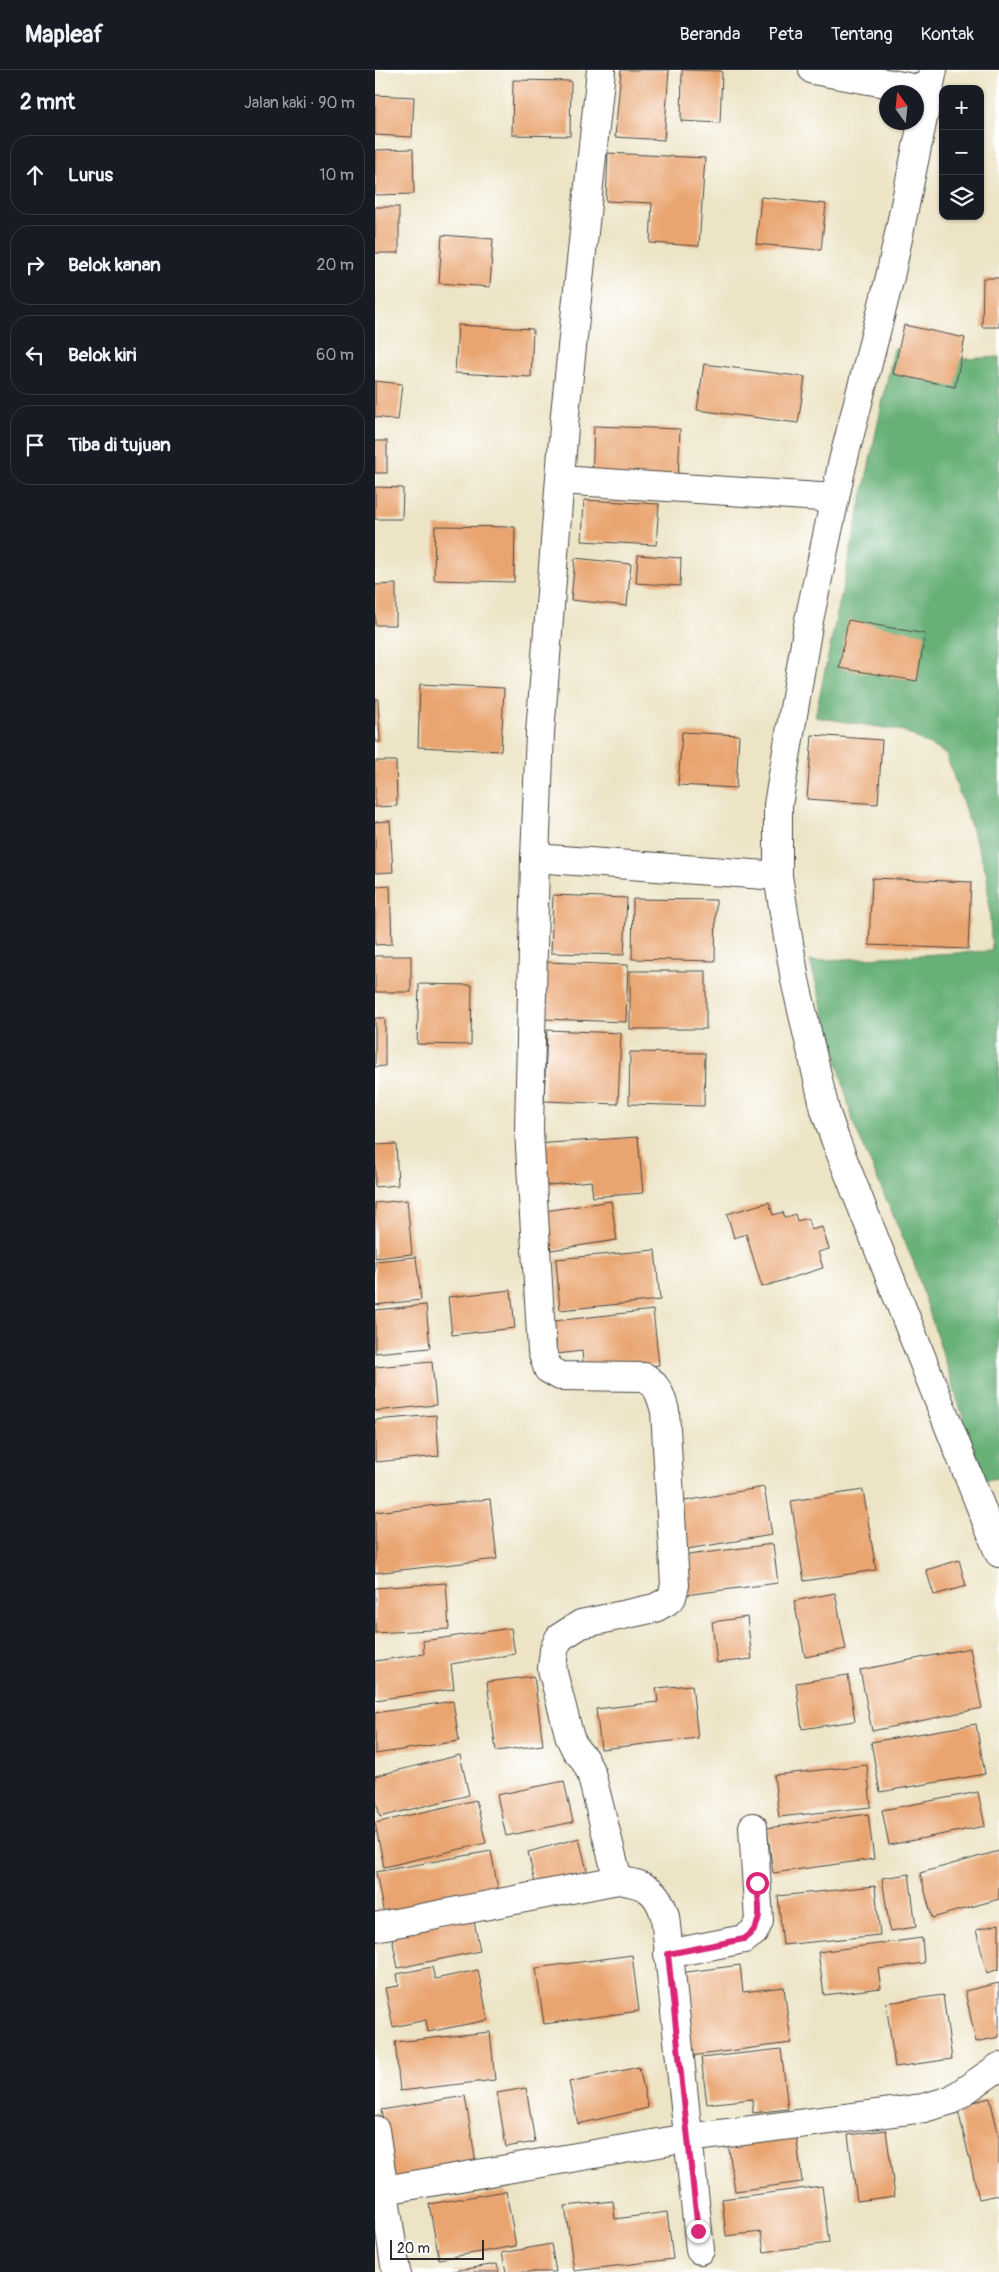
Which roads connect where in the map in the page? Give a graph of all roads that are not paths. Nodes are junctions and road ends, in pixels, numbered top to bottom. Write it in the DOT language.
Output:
graph roads {
  1 [pos="601,70"];
  2 [pos="813,70"];
  3 [pos="931,80"];
  4 [pos="560,480"];
  5 [pos="835,498"];
  6 [pos="535,858"];
  7 [pos="778,876"];
  8 [pos="999,1553"];
  9 [pos="753,1827"];
  10 [pos="618,1880"];
  11 [pos="375,1927"];
  12 [pos="668,1954"];
  13 [pos="999,2067"];
  14 [pos="375,2130"];
  15 [pos="688,2138"];
  16 [pos="382,2205"];
  17 [pos="700,2250"];
  18 [pos="396,2272"];
  1 -- 4 [label="main road"];
  2 -- 3 [label="main road"];
  3 -- 5 [label="main road"];
  4 -- 5 [label="main road"];
  4 -- 6 [label="main road"];
  5 -- 7 [label="main road"];
  6 -- 7 [label="main road"];
  6 -- 10 [label="main road"];
  7 -- 8 [label="main road"];
  9 -- 12 [label="main road"];
  10 -- 11 [label="main road"];
  10 -- 12 [label="main road"];
  12 -- 15 [label="main road"];
  13 -- 15 [label="main road"];
  14 -- 16 [label="main road"];
  15 -- 16 [label="main road"];
  15 -- 17 [label="main road"];
  16 -- 18 [label="main road"];
}
